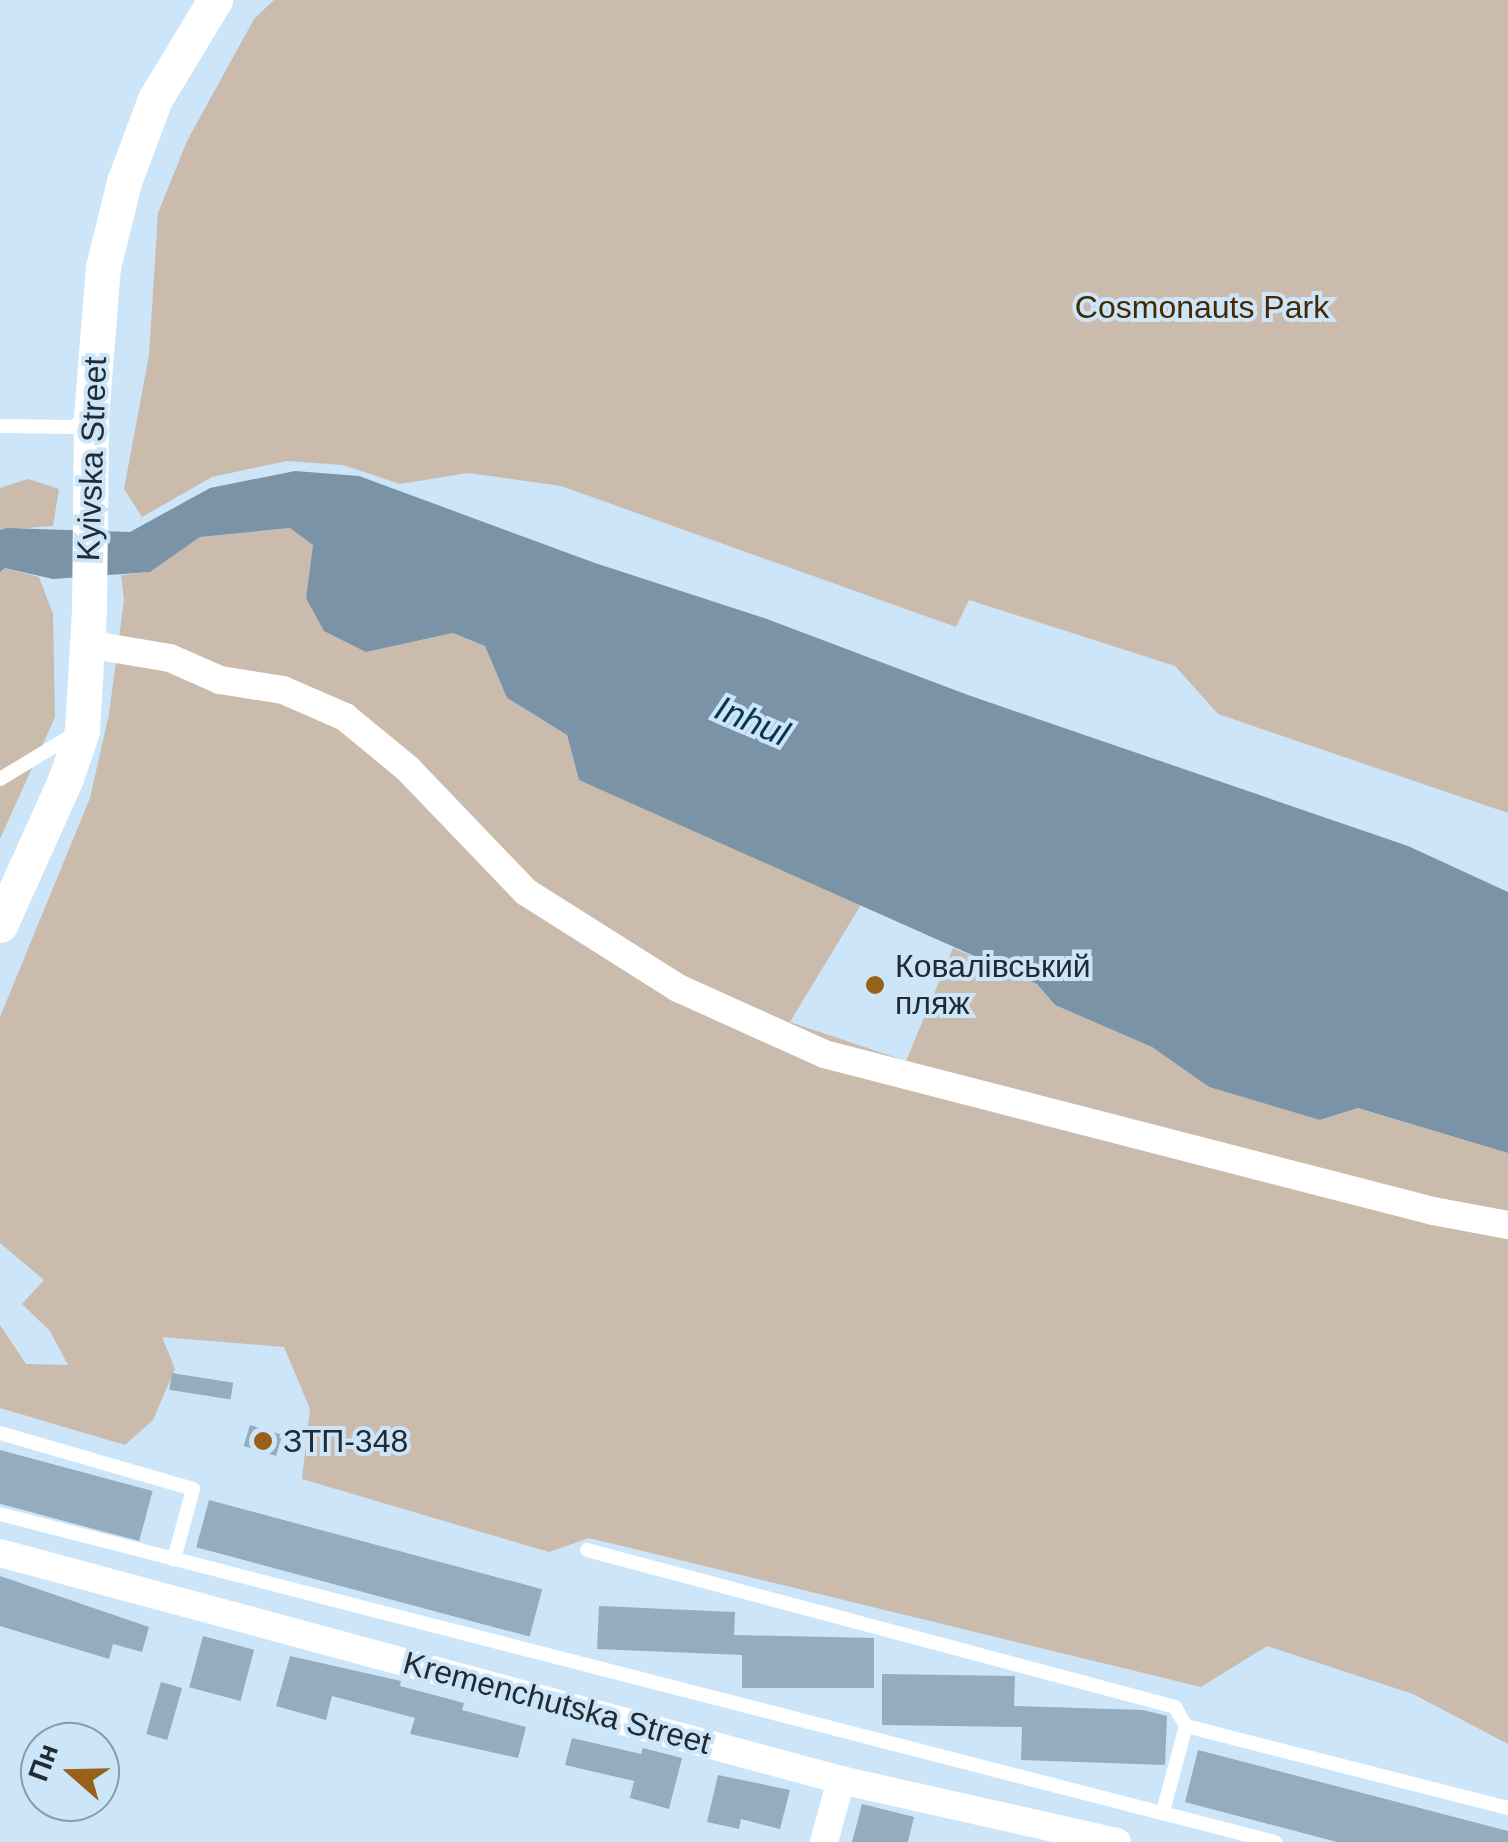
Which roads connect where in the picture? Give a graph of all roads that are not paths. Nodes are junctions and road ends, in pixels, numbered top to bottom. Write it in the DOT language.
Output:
graph roads {
  1 [pos="215,0"];
  2 [pos="90,416"];
  3 [pos="0,426"];
  4 [pos="88,627"];
  5 [pos="82,731"];
  6 [pos="0,780"];
  7 [pos="0,926"];
  8 [pos="1508,1225"];
  9 [pos="0,1433"];
  10 [pos="0,1514"];
  11 [pos="587,1550"];
  12 [pos="0,1553"];
  13 [pos="174,1560"];
  14 [pos="1186,1726"];
  15 [pos="842,1780"];
  16 [pos="1508,1808"];
  17 [pos="1163,1811"];
  18 [pos="824,1842"];
  19 [pos="1117,1842"];
  20 [pos="1276,1842"];
  1 -- 2 [label="street, Kyivska Street"];
  2 -- 3 [label="lane"];
  2 -- 4 [label="street, Kyivska Street"];
  4 -- 5 [label="street, Kyivska Street"];
  4 -- 8 [label="street"];
  5 -- 6 [label="lane"];
  5 -- 7 [label="street, Kyivska Street"];
  9 -- 13 [label="lane"];
  10 -- 13 [label="lane"];
  11 -- 14 [label="lane"];
  12 -- 15 [label="street, Kremenchutska Street"];
  13 -- 17 [label="lane"];
  14 -- 16 [label="lane"];
  14 -- 17 [label="lane"];
  15 -- 18 [label="street"];
  15 -- 19 [label="street, Kremenchutska Street"];
  17 -- 20 [label="lane"];
}
